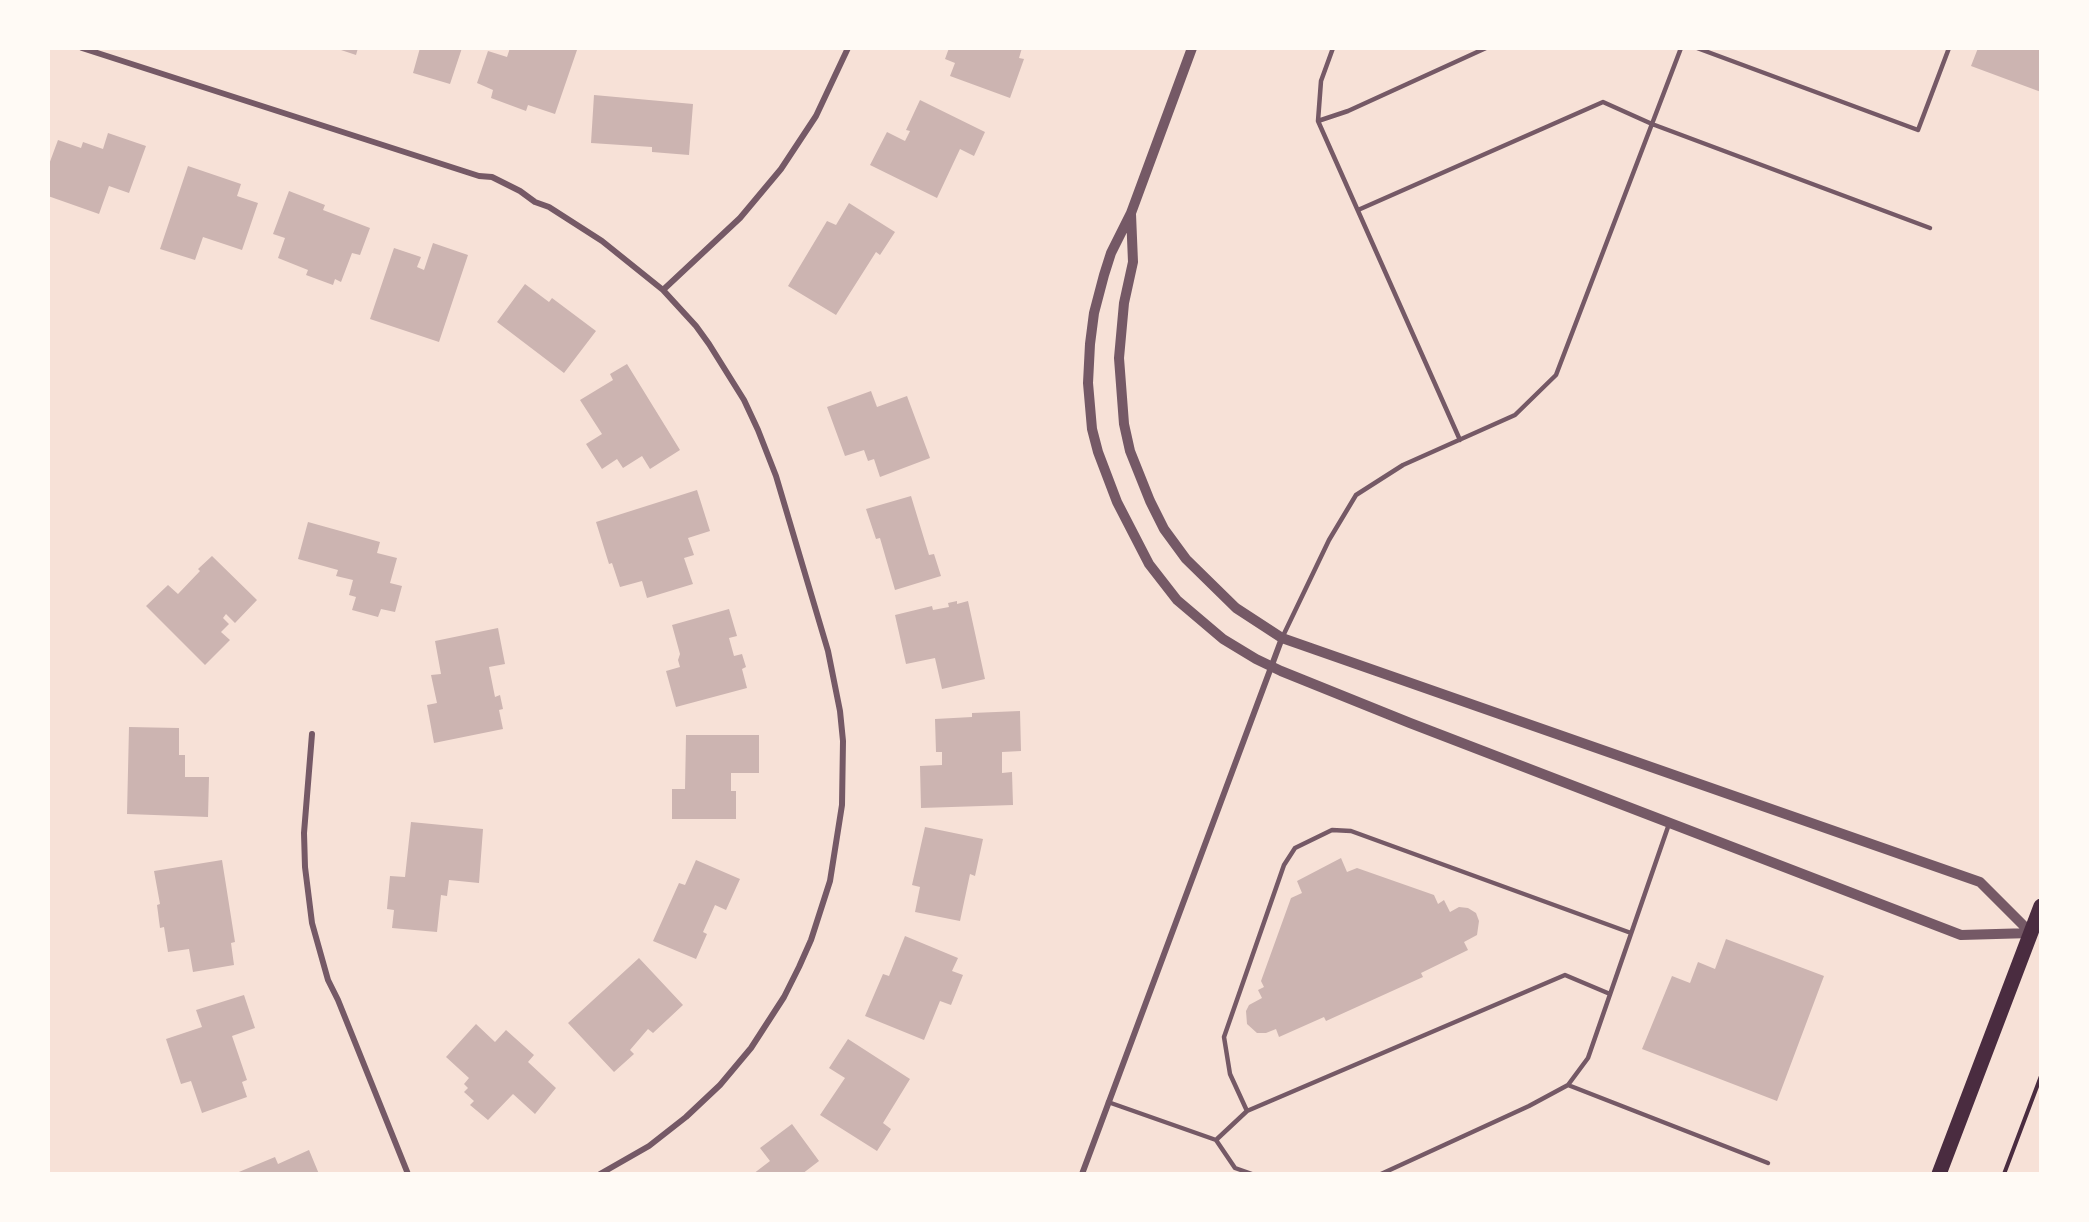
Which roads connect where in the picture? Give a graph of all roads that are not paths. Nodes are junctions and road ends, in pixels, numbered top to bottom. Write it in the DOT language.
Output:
graph roads {
  1 [pos="82,48"];
  2 [pos="848,48"];
  3 [pos="1192,48"];
  4 [pos="1333,48"];
  5 [pos="1486,48"];
  6 [pos="1681,48"];
  7 [pos="1697,48"];
  8 [pos="1949,48"];
  9 [pos="1318,121"];
  10 [pos="1652,124"];
  11 [pos="1358,210"];
  12 [pos="1131,213"];
  13 [pos="1930,228"];
  14 [pos="663,290"];
  15 [pos="1460,440"];
  16 [pos="1282,638"];
  17 [pos="1271,666"];
  18 [pos="312,734"];
  19 [pos="1669,824"];
  20 [pos="2041,906"];
  21 [pos="1631,933"];
  22 [pos="2036,935"];
  23 [pos="1610,994"];
  24 [pos="1568,1085"];
  25 [pos="1108,1102"];
  26 [pos="1247,1112"];
  27 [pos="1216,1140"];
  28 [pos="1768,1162"];
  29 [pos="408,1174"];
  30 [pos="600,1174"];
  31 [pos="1082,1174"];
  32 [pos="1252,1174"];
  33 [pos="1381,1174"];
  34 [pos="1938,1174"];
  1 -- 14 [label="street"];
  2 -- 14 [label="street"];
  3 -- 12 [label="street"];
  4 -- 9 [label="lane"];
  5 -- 9 [label="lane"];
  6 -- 10 [label="lane"];
  7 -- 8 [label="lane"];
  9 -- 11 [label="lane"];
  10 -- 11 [label="lane"];
  10 -- 13 [label="lane"];
  10 -- 15 [label="lane"];
  11 -- 15 [label="lane"];
  12 -- 16 [label="street"];
  12 -- 17 [label="street"];
  14 -- 30 [label="street"];
  15 -- 16 [label="lane"];
  16 -- 17 [label="street"];
  16 -- 22 [label="street"];
  17 -- 19 [label="street"];
  17 -- 25 [label="street"];
  18 -- 29 [label="street"];
  19 -- 21 [label="lane"];
  19 -- 22 [label="street"];
  20 -- 22 [label="main road"];
  21 -- 23 [label="lane"];
  21 -- 26 [label="lane"];
  22 -- 34 [label="main road"];
  23 -- 24 [label="lane"];
  23 -- 26 [label="lane"];
  24 -- 28 [label="lane"];
  24 -- 33 [label="lane"];
  25 -- 27 [label="lane"];
  25 -- 31 [label="street"];
  26 -- 27 [label="lane"];
  27 -- 32 [label="lane"];
}
